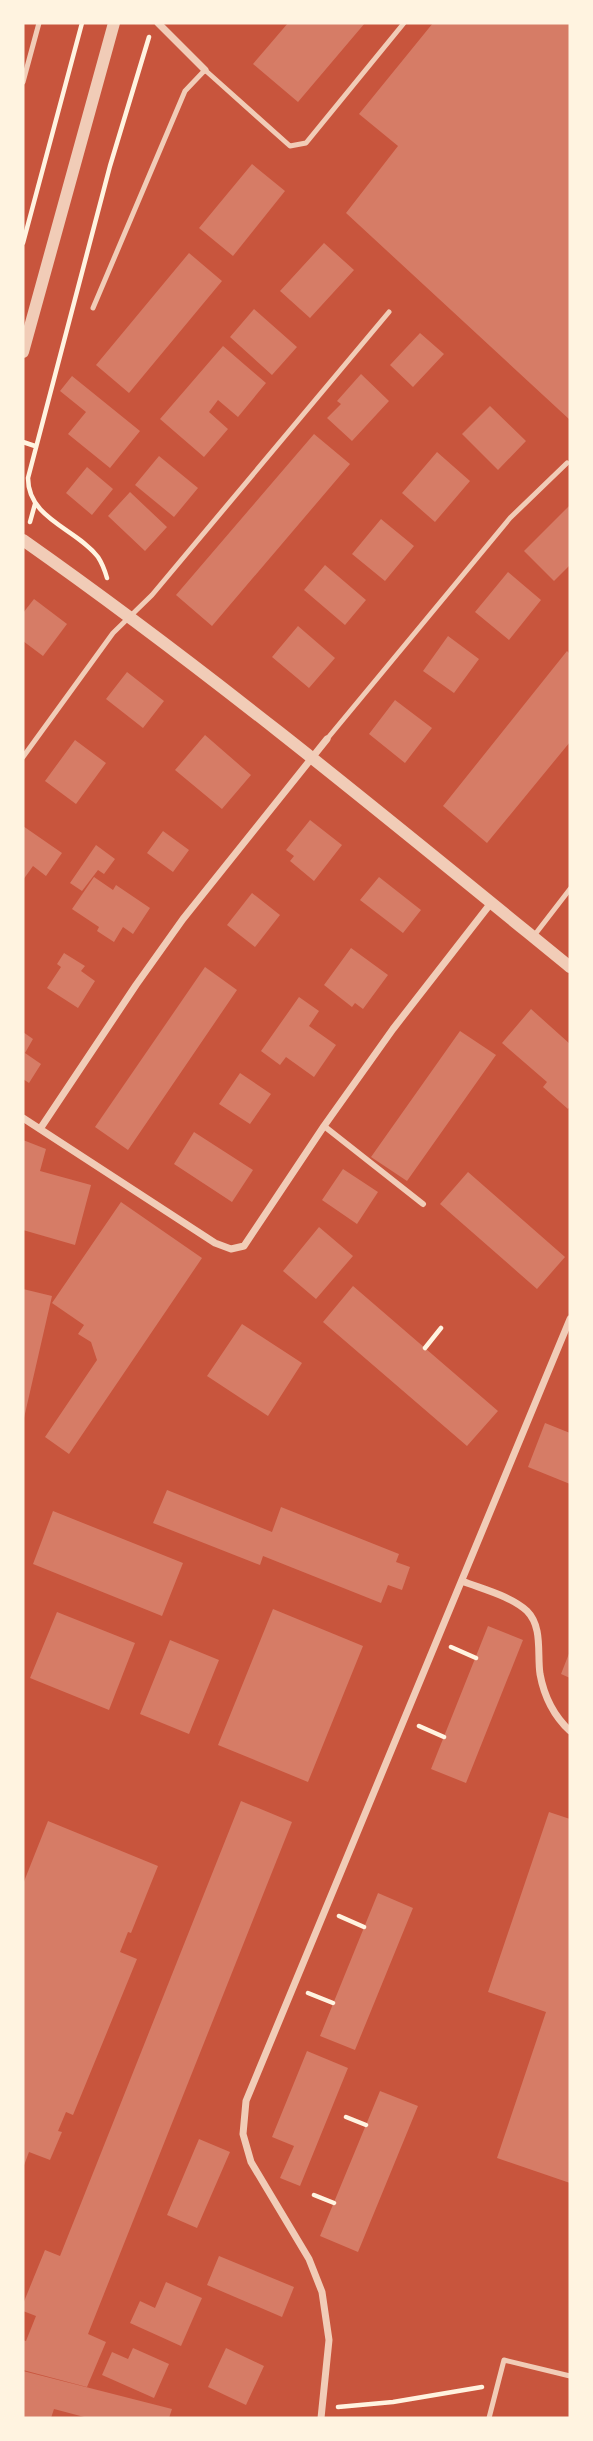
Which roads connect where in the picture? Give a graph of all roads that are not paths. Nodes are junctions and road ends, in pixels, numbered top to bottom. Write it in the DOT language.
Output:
graph roads {
  1 [pos="39,23"];
  2 [pos="114,23"];
  3 [pos="158,23"];
  4 [pos="404,23"];
  5 [pos="205,70"];
  6 [pos="23,82"];
  7 [pos="93,308"];
  8 [pos="389,312"];
  9 [pos="23,352"];
  10 [pos="567,463"];
  11 [pos="23,540"];
  12 [pos="130,616"];
  13 [pos="327,739"];
  14 [pos="23,757"];
  15 [pos="311,758"];
  16 [pos="570,889"];
  17 [pos="491,903"];
  18 [pos="533,937"];
  19 [pos="570,967"];
  20 [pos="23,1118"];
  21 [pos="324,1126"];
  22 [pos="40,1129"];
  23 [pos="423,1204"];
  24 [pos="570,1319"];
  25 [pos="463,1581"];
  26 [pos="570,1731"];
  27 [pos="570,2374"];
  28 [pos="321,2418"];
  29 [pos="489,2418"];
  1 -- 6 [label="lane"];
  2 -- 9 [label="street"];
  3 -- 5 [label="street"];
  4 -- 5 [label="lane"];
  5 -- 7 [label="lane"];
  8 -- 12 [label="lane"];
  10 -- 13 [label="lane"];
  11 -- 12 [label="street"];
  12 -- 14 [label="lane"];
  12 -- 15 [label="street"];
  13 -- 15 [label="street"];
  15 -- 17 [label="street"];
  15 -- 22 [label="street"];
  16 -- 18 [label="lane"];
  17 -- 18 [label="street"];
  17 -- 21 [label="street"];
  18 -- 19 [label="street"];
  20 -- 22 [label="street"];
  21 -- 22 [label="street"];
  21 -- 23 [label="street"];
  24 -- 25 [label="street"];
  25 -- 26 [label="street"];
  25 -- 28 [label="street"];
  27 -- 29 [label="lane"];
}
